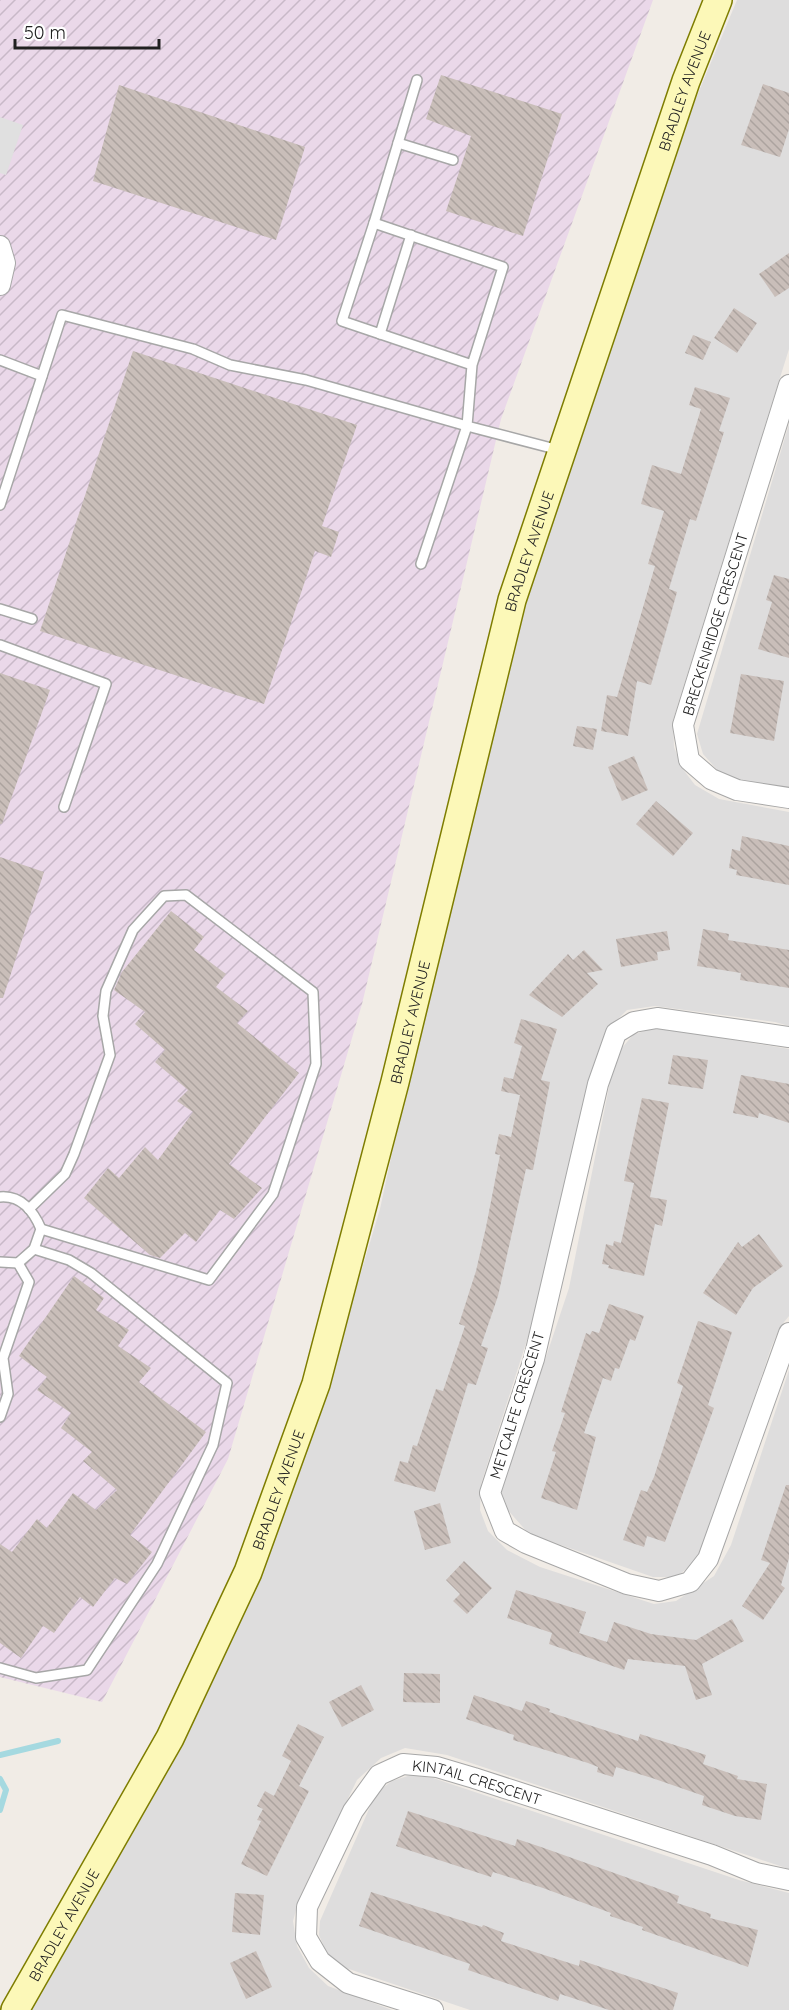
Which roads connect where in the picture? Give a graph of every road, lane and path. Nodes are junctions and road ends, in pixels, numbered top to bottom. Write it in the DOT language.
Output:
graph roads {
  1 [pos="718,0"];
  2 [pos="417,80"];
  3 [pos="398,143"];
  4 [pos="453,160"];
  5 [pos="374,223"];
  6 [pos="411,235"];
  7 [pos="0,246"];
  8 [pos="0,285"];
  9 [pos="380,334"];
  10 [pos="0,360"];
  11 [pos="472,365"];
  12 [pos="42,376"];
  13 [pos="789,385"];
  14 [pos="467,426"];
  15 [pos="562,450"];
  16 [pos="0,505"];
  17 [pos="421,564"];
  18 [pos="0,609"];
  19 [pos="32,619"];
  20 [pos="0,645"];
  21 [pos="789,798"];
  22 [pos="64,807"];
  23 [pos="789,1036"];
  24 [pos="0,1197"];
  25 [pos="29,1209"];
  26 [pos="41,1229"];
  27 [pos="34,1249"];
  28 [pos="0,1262"];
  29 [pos="18,1263"];
  30 [pos="789,1333"];
  31 [pos="0,1417"];
  32 [pos="0,1668"];
  33 [pos="789,1880"];
  34 [pos="15,2010"];
  35 [pos="433,2010"];
  1 -- 15 [label="main road, BRADLEY AVENUE"];
  2 -- 3 [label="lane"];
  3 -- 4 [label="lane"];
  3 -- 5 [label="lane"];
  5 -- 6 [label="lane"];
  5 -- 9 [label="lane"];
  6 -- 9 [label="lane"];
  6 -- 11 [label="lane"];
  7 -- 8 [label="street"];
  9 -- 11 [label="lane"];
  10 -- 12 [label="lane"];
  11 -- 14 [label="lane"];
  12 -- 14 [label="lane"];
  12 -- 16 [label="lane"];
  13 -- 21 [label="street, BRECKENRIDGE CRESCENT"];
  14 -- 15 [label="lane"];
  14 -- 17 [label="lane"];
  15 -- 34 [label="main road, BRADLEY AVENUE"];
  18 -- 19 [label="lane"];
  20 -- 22 [label="lane"];
  23 -- 30 [label="street, METCALFE CRESCENT"];
  24 -- 25 [label="lane"];
  25 -- 26 [label="lane"];
  25 -- 26 [label="lane"];
  26 -- 27 [label="lane"];
  27 -- 29 [label="lane"];
  27 -- 32 [label="lane"];
  28 -- 29 [label="lane"];
  29 -- 31 [label="lane"];
  33 -- 35 [label="street, KINTAIL CRESCENT"];
}
